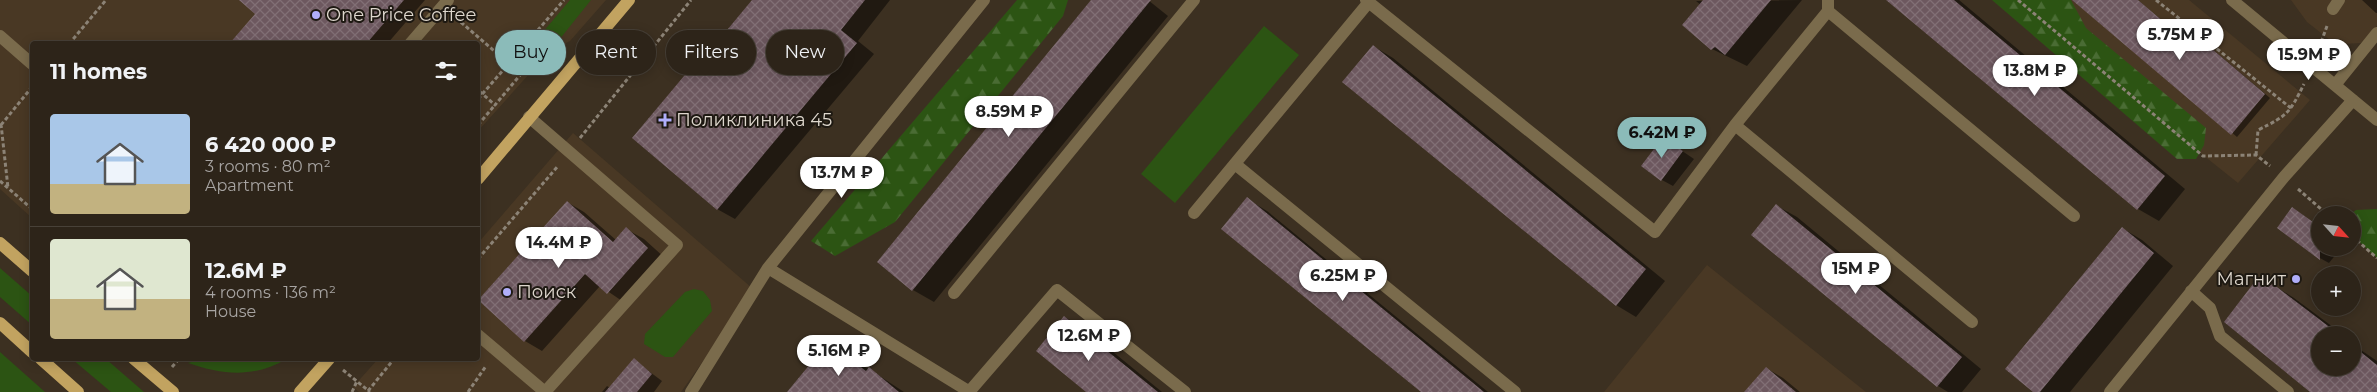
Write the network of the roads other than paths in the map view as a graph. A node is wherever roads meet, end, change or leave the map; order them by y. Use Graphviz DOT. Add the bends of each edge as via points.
graph roads {
  1 [pos="629,0"];
  2 [pos="984,0"];
  3 [pos="1194,0"];
  4 [pos="2232,0"];
  5 [pos="1368,1"];
  6 [pos="445,3"];
  7 [pos="1828,6"];
  8 [pos="2377,33"];
  9 [pos="0,36"];
  10 [pos="413,41"];
  11 [pos="30,62"];
  12 [pos="2335,85"];
  13 [pos="2353,100"];
  14 [pos="529,117"];
  15 [pos="2377,120"];
  16 [pos="1735,125"];
  17 [pos="1235,164"];
  18 [pos="480,177"];
  19 [pos="1194,214"];
  20 [pos="2074,216"];
  21 [pos="0,243"];
  22 [pos="768,268"];
  23 [pos="30,269"];
  24 [pos="2191,291"];
  25 [pos="954,293"];
  26 [pos="1972,322"];
  27 [pos="0,323"];
  28 [pos="480,337"];
  29 [pos="30,350"];
  30 [pos="43,361"];
  31 [pos="136,361"];
  32 [pos="327,361"];
  33 [pos="78,392"];
  34 [pos="173,392"];
  35 [pos="300,392"];
  36 [pos="691,392"];
  37 [pos="969,392"];
  38 [pos="1185,392"];
  39 [pos="1514,392"];
  40 [pos="2110,392"];
  41 [pos="2288,392"];
  1 -- 14 [label="main road"];
  2 -- 22 [label="street"];
  3 -- 25 [label="street"];
  4 -- 12 [label="street"];
  5 -- 16 [label="street" via="1655,232"];
  5 -- 17 [label="street"];
  6 -- 10 [label="street"];
  7 -- 16 [label="street"];
  7 -- 20 [label="street"];
  8 -- 12 [label="street"];
  9 -- 11 [label="street"];
  12 -- 13 [label="street"];
  13 -- 15 [label="street"];
  13 -- 24 [label="street"];
  14 -- 18 [label="main road"];
  14 -- 28 [label="street" via="677,245 545,392"];
  16 -- 26 [label="street"];
  17 -- 19 [label="street"];
  17 -- 39 [label="street"];
  21 -- 23 [label="main road"];
  22 -- 36 [label="street"];
  22 -- 37 [label="street"];
  24 -- 40 [label="street"];
  24 -- 41 [label="street" via="2210,308 2220,336"];
  27 -- 29 [label="main road"];
  30 -- 33 [label="main road"];
  31 -- 34 [label="main road"];
  32 -- 35 [label="main road"];
  37 -- 38 [label="street" via="1057,290"];
}
